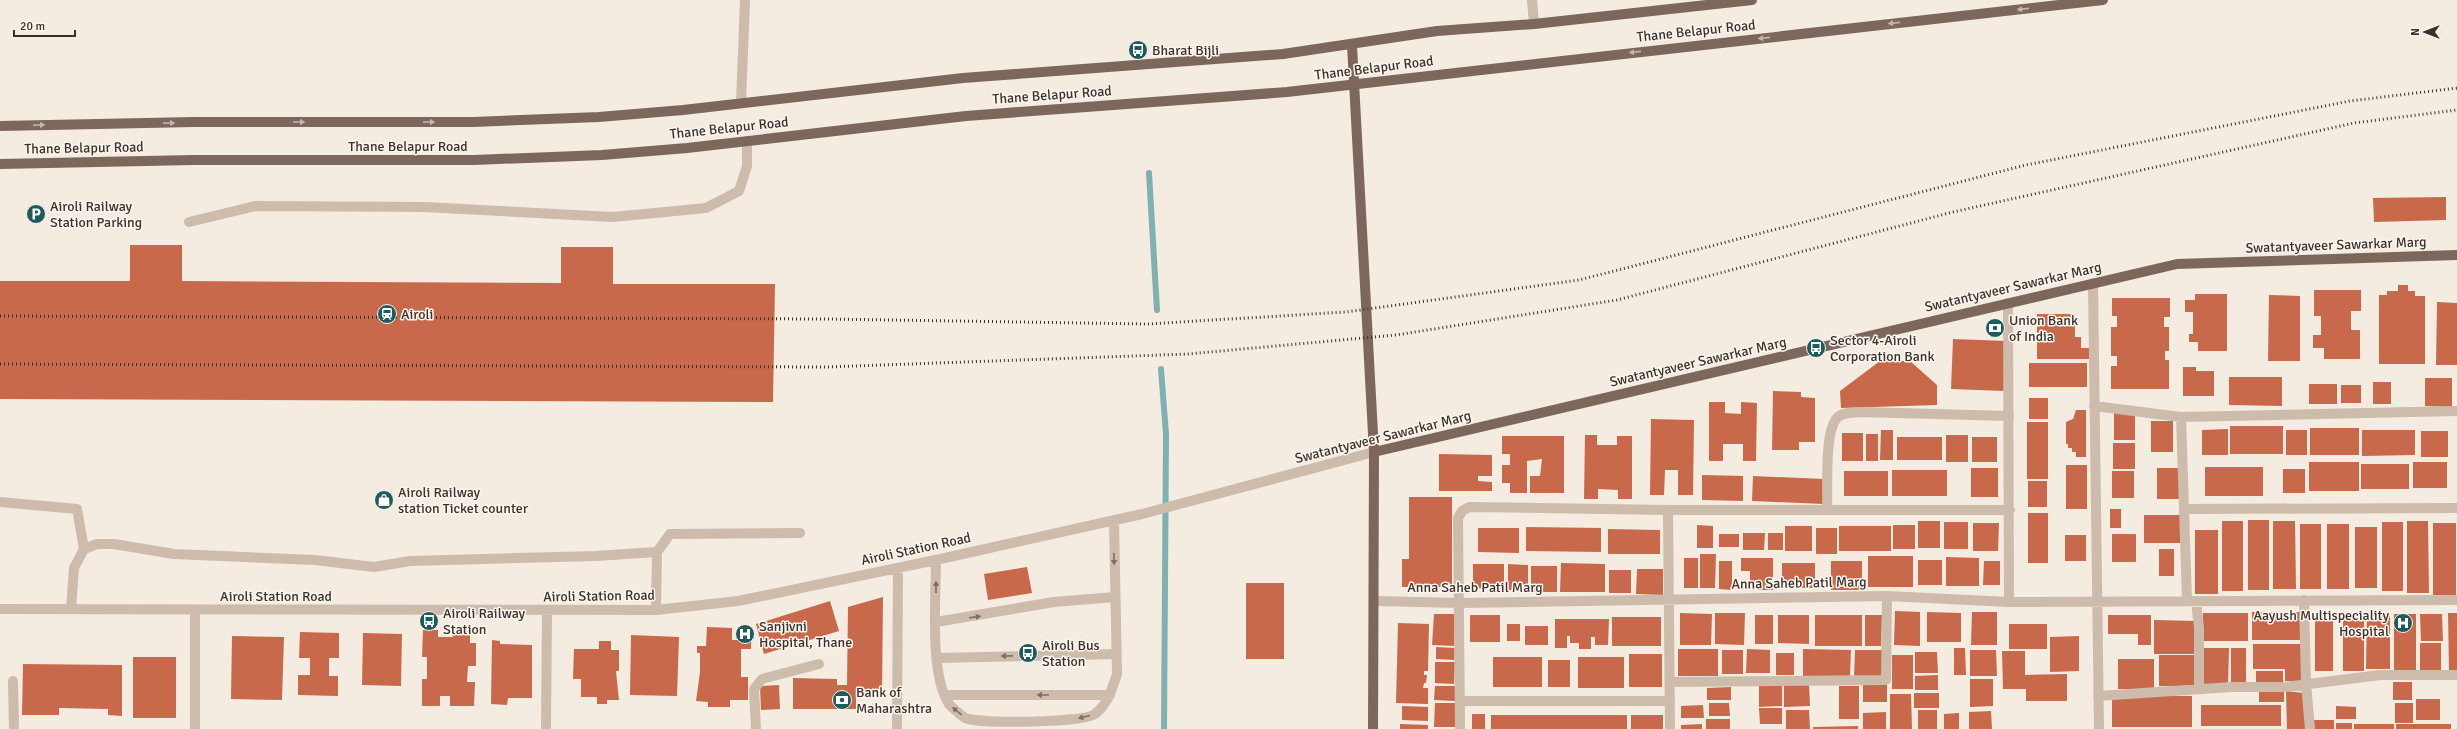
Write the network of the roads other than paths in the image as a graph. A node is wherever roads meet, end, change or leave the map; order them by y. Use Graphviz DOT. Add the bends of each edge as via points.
graph roads {
  1 [pos="745,0"];
  2 [pos="1532,0"];
  3 [pos="1752,0"];
  4 [pos="2103,0"];
  5 [pos="1534,24"];
  6 [pos="1352,45"];
  7 [pos="1354,84"];
  8 [pos="742,103"];
  9 [pos="0,126"];
  10 [pos="746,141"];
  11 [pos="0,164"];
  12 [pos="189,222"];
  13 [pos="2457,255"];
  14 [pos="2093,283"];
  15 [pos="2008,303"];
  16 [pos="2094,406"];
  17 [pos="2457,411"];
  18 [pos="2009,416"];
  19 [pos="2181,417"];
  20 [pos="1374,452"];
  21 [pos="0,502"];
  22 [pos="2184,508"];
  23 [pos="2457,508"];
  24 [pos="1668,510"];
  25 [pos="1827,510"];
  26 [pos="2010,510"];
  27 [pos="1142,514"];
  28 [pos="1114,520"];
  29 [pos="800,533"];
  30 [pos="84,549"];
  31 [pos="657,552"];
  32 [pos="936,560"];
  33 [pos="898,568"];
  34 [pos="1887,596"];
  35 [pos="1115,597"];
  36 [pos="1667,599"];
  37 [pos="2304,600"];
  38 [pos="2457,600"];
  39 [pos="1375,601"];
  40 [pos="2191,601"];
  41 [pos="2009,602"];
  42 [pos="2097,602"];
  43 [pos="1460,603"];
  44 [pos="0,609"];
  45 [pos="71,609"];
  46 [pos="195,610"];
  47 [pos="656,610"];
  48 [pos="547,611"];
  49 [pos="936,622"];
  50 [pos="1116,654"];
  51 [pos="937,658"];
  52 [pos="818,664"];
  53 [pos="2457,675"];
  54 [pos="13,681"];
  55 [pos="1670,682"];
  56 [pos="2306,684"];
  57 [pos="2198,689"];
  58 [pos="945,695"];
  59 [pos="1110,695"];
  60 [pos="2098,696"];
  61 [pos="1460,700"];
  62 [pos="1670,701"];
  63 [pos="14,729"];
  64 [pos="195,729"];
  65 [pos="546,729"];
  66 [pos="756,729"];
  67 [pos="897,729"];
  68 [pos="1373,729"];
  69 [pos="1460,729"];
  70 [pos="1670,729"];
  71 [pos="2098,729"];
  72 [pos="2310,729"];
  1 -- 8 [label="street"];
  2 -- 5 [label="street"];
  3 -- 5 [label="main road, Thane Belapur Road"];
  4 -- 7 [label="main road, Thane Belapur Road, one-way"];
  5 -- 6 [label="main road, Thane Belapur Road" via="1437,31"];
  6 -- 7 [label="main road"];
  6 -- 8 [label="main road, Thane Belapur Road" via="1283,54 963,78"];
  7 -- 10 [label="main road, Thane Belapur Road" via="1287,92 966,116"];
  7 -- 20 [label="main road"];
  9 -- 8 [label="main road, Thane Belapur Road, one-way" via="194,122 473,122 599,117"];
  10 -- 11 [label="main road, Thane Belapur Road" via="602,155 474,160 194,160"];
  10 -- 12 [label="street" via="747,166 739,191 706,208 613,217 425,207 255,206"];
  13 -- 14 [label="main road, Swatantyaveer Sawarkar Marg" via="2177,264"];
  14 -- 15 [label="main road, Swatantyaveer Sawarkar Marg"];
  14 -- 16 [label="street"];
  15 -- 18 [label="street"];
  15 -- 20 [label="main road, Swatantyaveer Sawarkar Marg"];
  16 -- 19 [label="street"];
  16 -- 42 [label="street"];
  17 -- 19 [label="street"];
  18 -- 25 [label="street" via="1860,412 1842,414 1836,418 1830,434"];
  18 -- 26 [label="street"];
  19 -- 22 [label="street"];
  20 -- 27 [label="street, Swatantyaveer Sawarkar Marg"];
  20 -- 39 [label="main road"];
  21 -- 30 [label="street" via="78,509"];
  22 -- 23 [label="street"];
  22 -- 40 [label="street"];
  24 -- 25 [label="street"];
  24 -- 36 [label="street"];
  24 -- 43 [label="street" via="1469,507 1462,511 1458,518"];
  25 -- 26 [label="street"];
  26 -- 41 [label="street"];
  27 -- 28 [label="street, Airoli Station Road"];
  28 -- 32 [label="street, Airoli Station Road"];
  28 -- 35 [label="street, one-way"];
  29 -- 31 [label="street" via="670,534"];
  30 -- 31 [label="street" via="97,544 114,544 174,554 315,560 374,567 410,561"];
  30 -- 45 [label="street" via="74,568"];
  31 -- 47 [label="street"];
  32 -- 33 [label="street, Airoli Station Road"];
  49 -- 32 [label="street, one-way"];
  33 -- 47 [label="street, Airoli Station Road" via="738,601"];
  33 -- 67 [label="street"];
  34 -- 36 [label="street, Anna Saheb Patil Marg"];
  34 -- 41 [label="street, Anna Saheb Patil Marg"];
  34 -- 55 [label="street" via="1886,680"];
  49 -- 35 [label="street, one-way" via="1054,602"];
  35 -- 50 [label="street"];
  36 -- 43 [label="street, Anna Saheb Patil Marg"];
  36 -- 55 [label="street"];
  37 -- 38 [label="street, Anna Saheb Patil Marg"];
  37 -- 40 [label="street, Anna Saheb Patil Marg"];
  37 -- 56 [label="street"];
  39 -- 43 [label="street, Anna Saheb Patil Marg"];
  39 -- 68 [label="main road"];
  40 -- 42 [label="street, Anna Saheb Patil Marg"];
  40 -- 57 [label="street" via="2199,628"];
  41 -- 42 [label="street, Anna Saheb Patil Marg"];
  42 -- 60 [label="street"];
  43 -- 61 [label="street"];
  44 -- 45 [label="street, Airoli Station Road"];
  45 -- 46 [label="street, Airoli Station Road"];
  46 -- 48 [label="street, Airoli Station Road"];
  46 -- 64 [label="street"];
  47 -- 48 [label="street, Airoli Station Road"];
  48 -- 65 [label="street"];
  49 -- 51 [label="street"];
  50 -- 51 [label="street, one-way"];
  50 -- 59 [label="street" via="1117,674"];
  51 -- 58 [label="street" via="940,685"];
  52 -- 66 [label="street" via="762,679 754,689"];
  53 -- 56 [label="street" via="2380,675"];
  54 -- 63 [label="street"];
  55 -- 62 [label="street"];
  56 -- 57 [label="street"];
  56 -- 72 [label="street"];
  57 -- 60 [label="street"];
  59 -- 58 [label="street, one-way"];
  59 -- 58 [label="street, one-way" via="1095,714 1073,720 993,722 966,718 949,705"];
  60 -- 71 [label="street"];
  61 -- 62 [label="street"];
  61 -- 69 [label="street"];
  62 -- 70 [label="street"];
}
